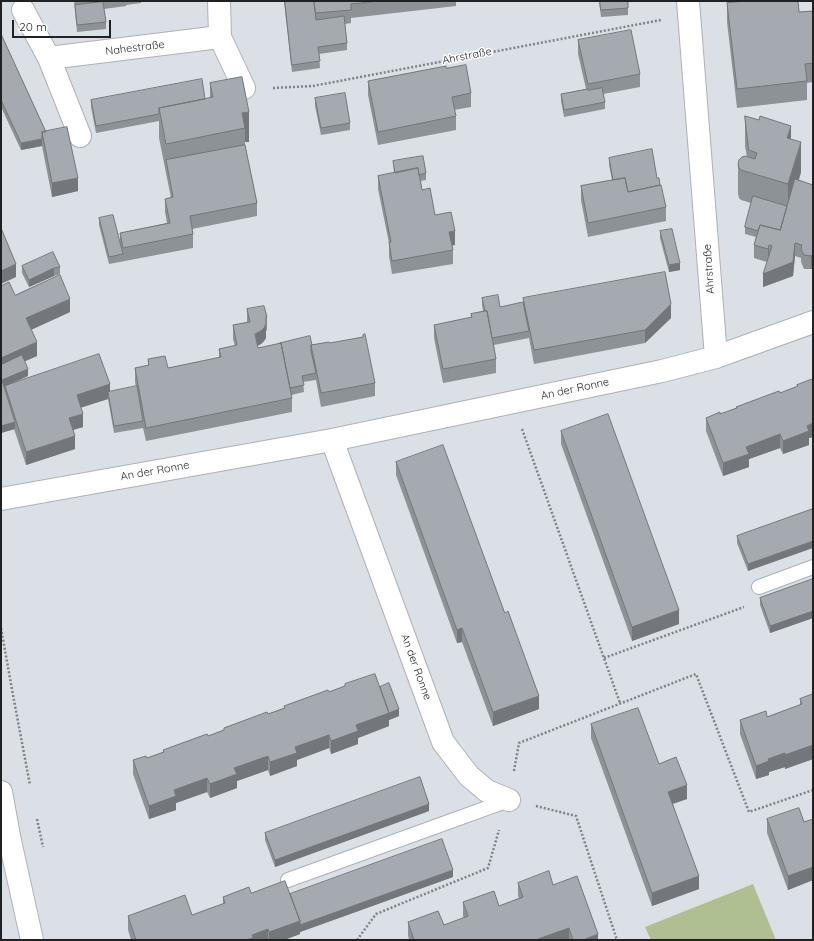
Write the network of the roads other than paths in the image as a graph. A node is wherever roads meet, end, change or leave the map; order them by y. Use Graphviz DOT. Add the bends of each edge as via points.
graph roads {
  1 [pos="218,1"];
  2 [pos="688,8"];
  3 [pos="23,10"];
  4 [pos="220,37"];
  5 [pos="49,58"];
  6 [pos="244,88"];
  7 [pos="80,136"];
  8 [pos="813,322"];
  9 [pos="716,356"];
  10 [pos="332,440"];
  11 [pos="1,498"];
  12 [pos="813,567"];
  13 [pos="759,588"];
  14 [pos="1,792"];
  15 [pos="509,800"];
  16 [pos="288,880"];
  17 [pos="32,940"];
  1 -- 4 [label="street"];
  2 -- 9 [label="street, Ahrstraße"];
  3 -- 5 [label="street"];
  4 -- 5 [label="street, Nahestraße"];
  4 -- 6 [label="street"];
  5 -- 7 [label="street"];
  8 -- 9 [label="street, An der Ronne"];
  9 -- 10 [label="street, An der Ronne" via="662,371"];
  10 -- 11 [label="street, An der Ronne"];
  10 -- 15 [label="street, An der Ronne" via="443,742 469,776 487,791"];
  12 -- 13 [label="lane"];
  14 -- 17 [label="street"];
  15 -- 16 [label="lane"];
}
